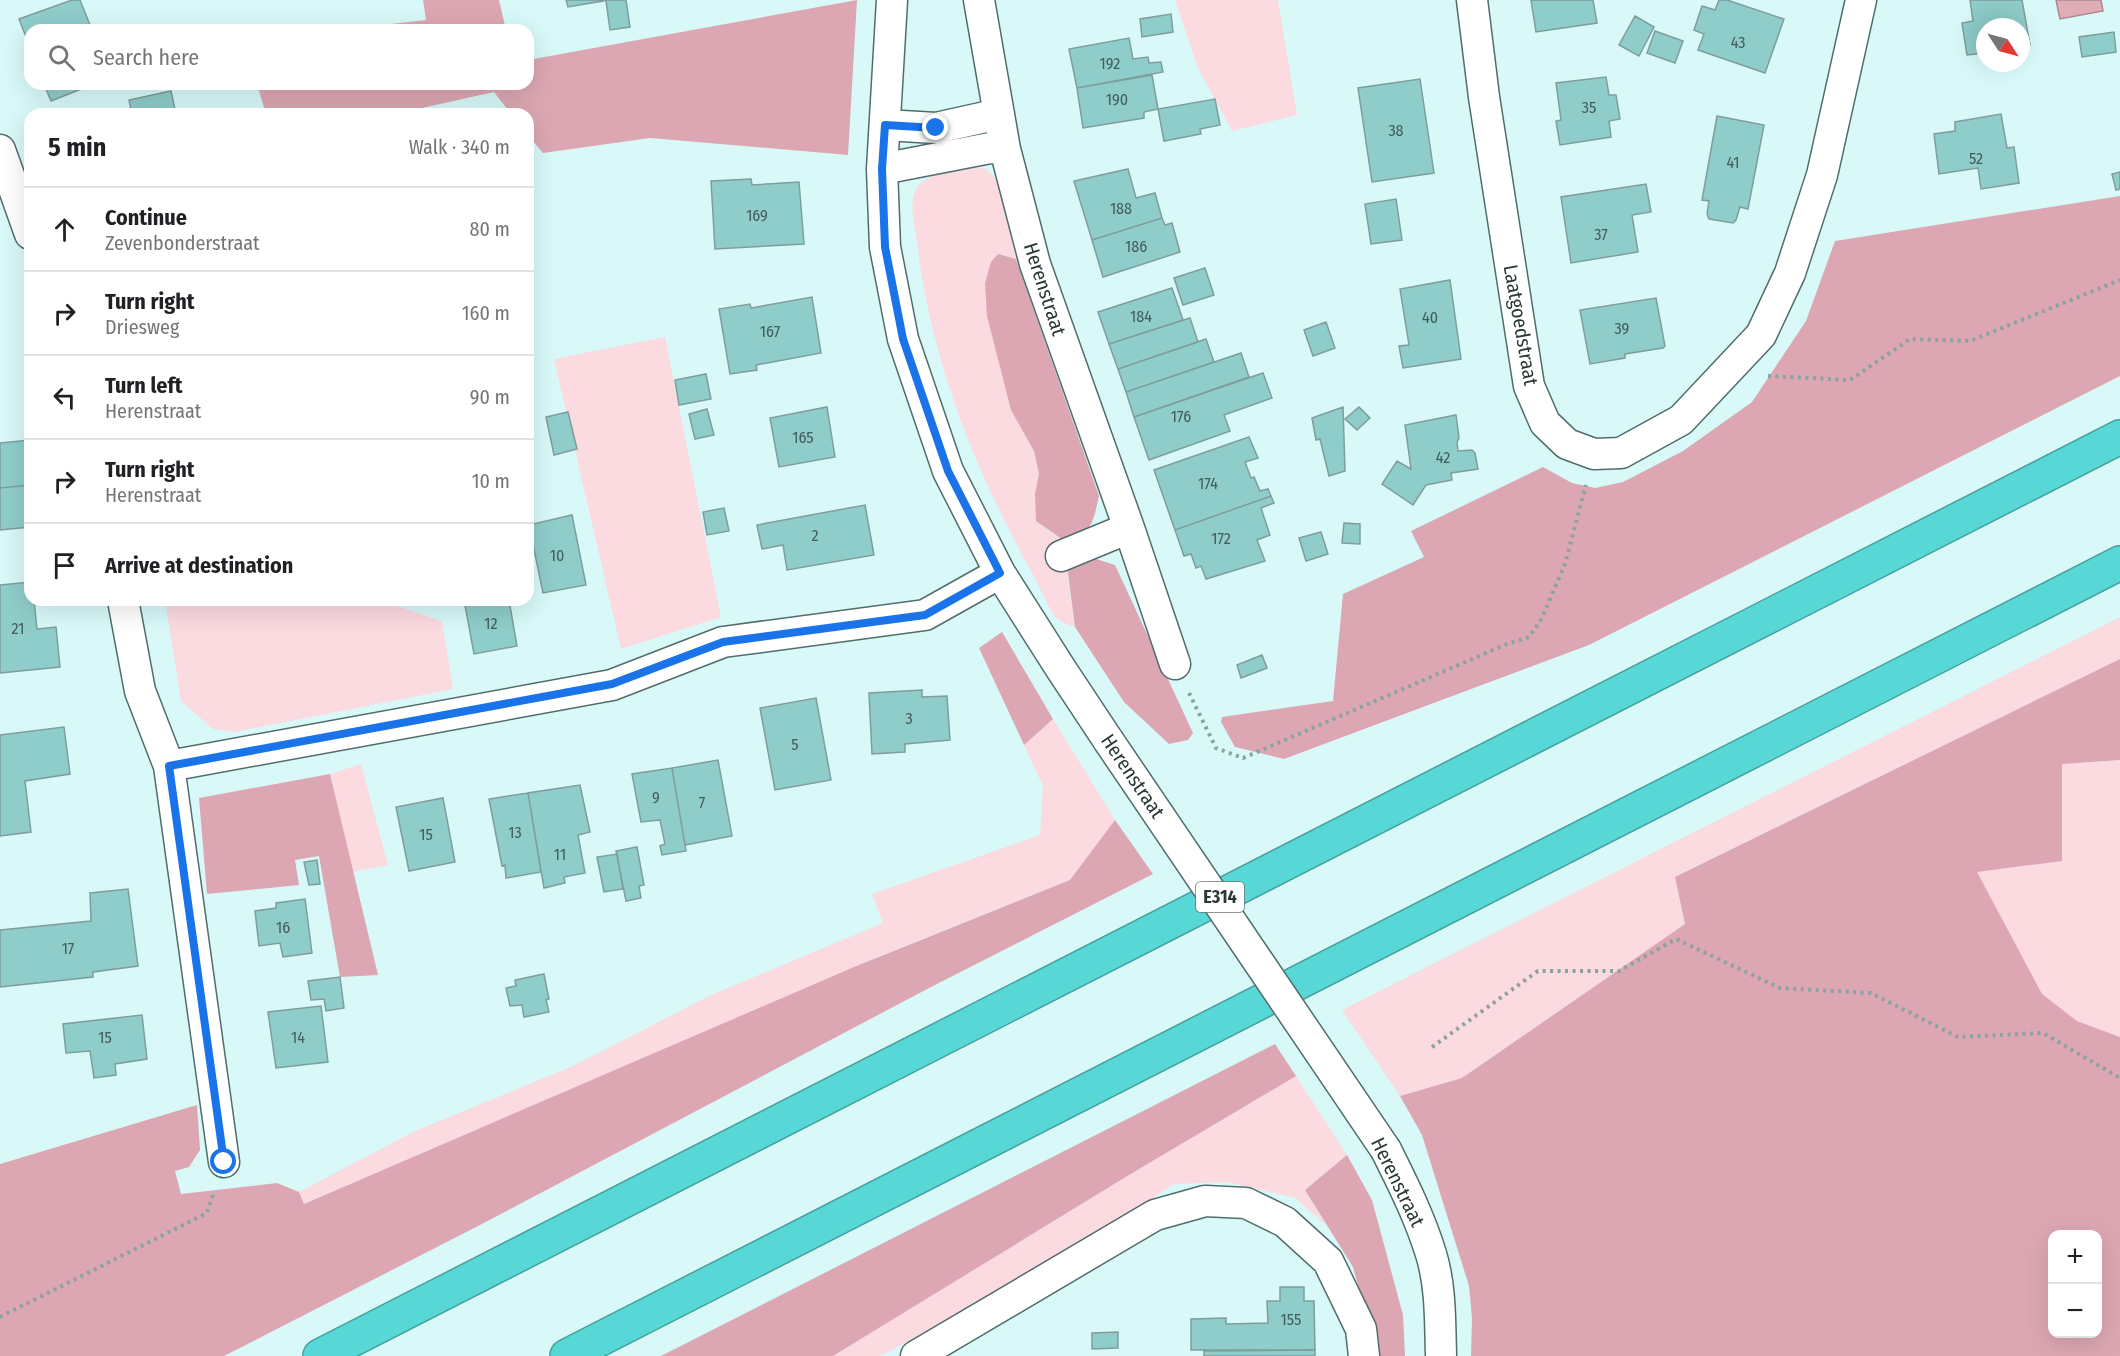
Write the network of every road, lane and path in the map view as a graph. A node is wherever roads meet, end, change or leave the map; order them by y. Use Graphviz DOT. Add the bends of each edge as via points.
graph roads {
  1 [pos="892,0"];
  2 [pos="979,0"];
  3 [pos="1472,0"];
  4 [pos="1862,0"];
  5 [pos="999,114"];
  6 [pos="885,125"];
  7 [pos="1005,149"];
  8 [pos="0,150"];
  9 [pos="882,169"];
  10 [pos="24,217"];
  11 [pos="2120,280"];
  12 [pos="1767,376"];
  13 [pos="2120,437"];
  14 [pos="1586,483"];
  15 [pos="1129,528"];
  16 [pos="1061,556"];
  17 [pos="2120,563"];
  18 [pos="1000,573"];
  19 [pos="124,606"];
  20 [pos="1175,664"];
  21 [pos="169,766"];
  22 [pos="1432,1047"];
  23 [pos="2120,1078"];
  24 [pos="224,1162"];
  25 [pos="0,1317"];
  26 [pos="320,1356"];
  27 [pos="567,1356"];
  28 [pos="916,1356"];
  29 [pos="1364,1356"];
  30 [pos="1441,1356"];
  1 -- 6 [label="street, Herenstraat"];
  2 -- 5 [label="street, Herenstraat"];
  3 -- 4 [label="street, Laatgoedstraat" via="1529,386 1545,423 1567,444 1594,454 1620,453 1681,420 1761,335 1790,273 1822,175"];
  5 -- 6 [label="street" via="936,128"];
  5 -- 7 [label="street, Herenstraat"];
  6 -- 9 [label="street, Herenstraat"];
  7 -- 9 [label="street" via="990,148"];
  7 -- 15 [label="street, Herenstraat" via="1035,264"];
  8 -- 10 [label="street"];
  9 -- 18 [label="street, Herenstraat" via="885,247 903,339 948,471"];
  11 -- 12 [label="path" via="1970,341 1910,339 1850,380"];
  13 -- 26 [label="highway, E314"];
  14 -- 20 [label="path" via="1565,564 1542,618 1529,637 1243,758 1216,748"];
  15 -- 16 [label="street"];
  15 -- 20 [label="street, Herenstraat"];
  17 -- 27 [label="highway"];
  18 -- 21 [label="street" via="925,615 723,642 612,684"];
  18 -- 30 [label="street, Herenstraat, bridge" via="1108,740 1386,1150 1431,1255 1440,1306"];
  19 -- 21 [label="street" via="140,691"];
  21 -- 24 [label="street"];
  22 -- 23 [label="path" via="1538,971 1619,971 1676,939 1780,988 1871,993 1958,1037 2043,1033"];
  24 -- 25 [label="path" via="207,1213"];
  28 -- 29 [label="street" via="1155,1215 1205,1201 1246,1203 1285,1222 1328,1261 1361,1329"];
}
